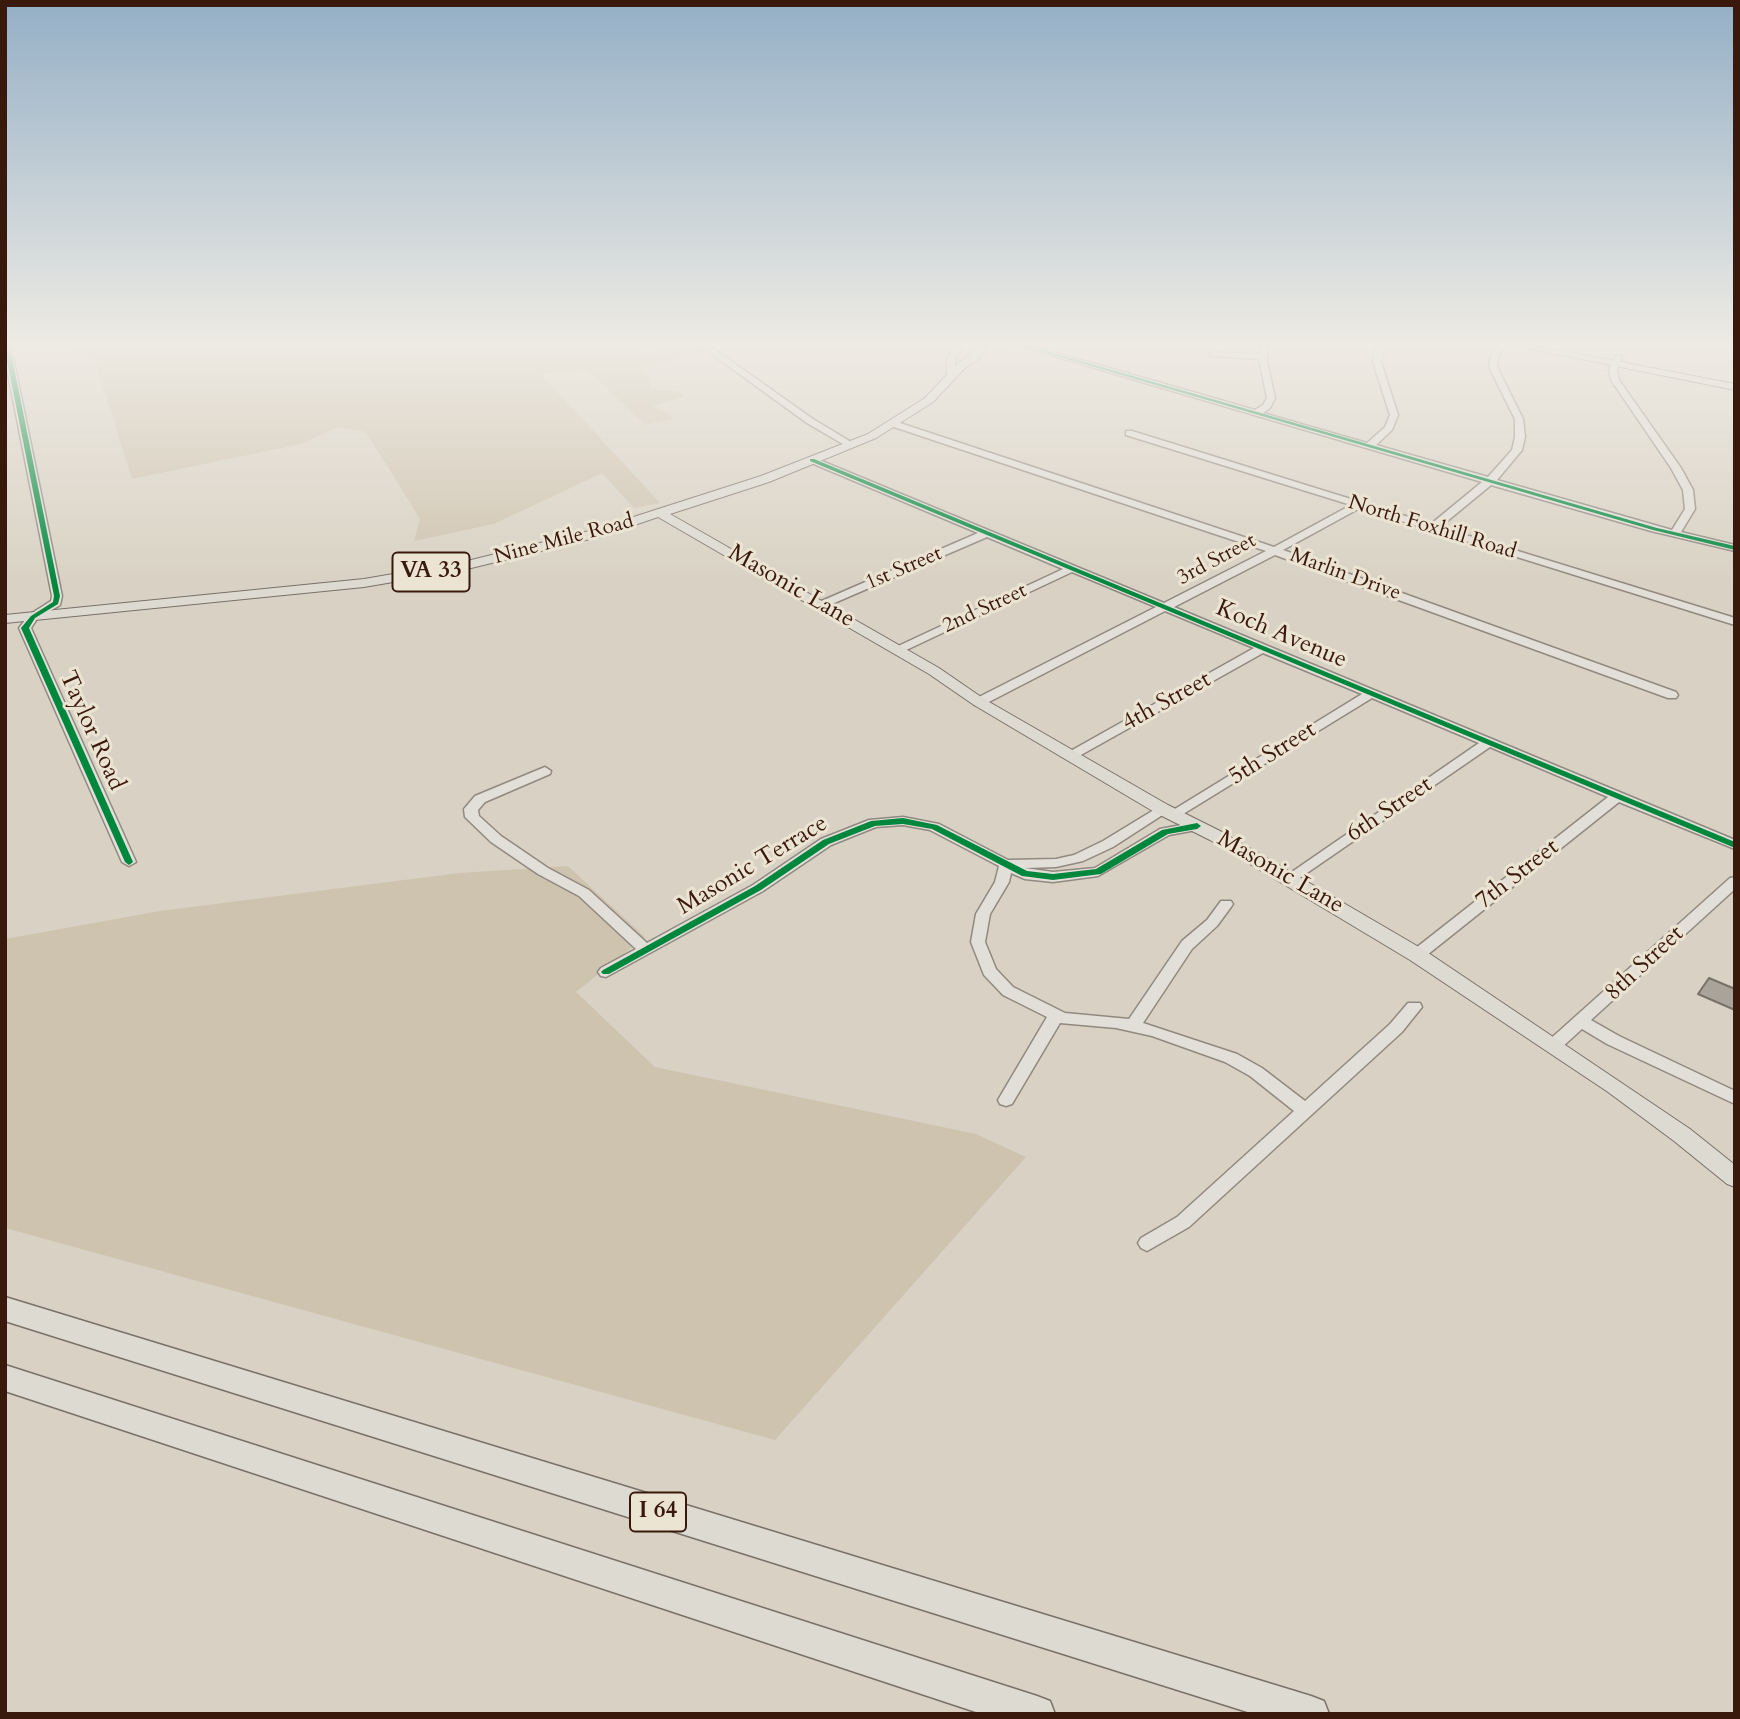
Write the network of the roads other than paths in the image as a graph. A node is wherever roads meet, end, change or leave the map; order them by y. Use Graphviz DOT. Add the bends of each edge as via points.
graph roads {
  1 [pos="22,422"];
  2 [pos="812,422"];
  3 [pos="897,422"];
  4 [pos="1286,422"];
  5 [pos="1391,422"];
  6 [pos="1519,422"];
  7 [pos="1644,422"];
  8 [pos="894,424"];
  9 [pos="1129,433"];
  10 [pos="851,445"];
  11 [pos="1369,446"];
  12 [pos="812,460"];
  13 [pos="1490,481"];
  14 [pos="1357,505"];
  15 [pos="661,514"];
  16 [pos="1432,528"];
  17 [pos="987,533"];
  18 [pos="1675,534"];
  19 [pos="1735,548"];
  20 [pos="1275,550"];
  21 [pos="1071,569"];
  22 [pos="821,605"];
  23 [pos="1165,607"];
  24 [pos="33,617"];
  25 [pos="5,619"];
  26 [pos="1735,622"];
  27 [pos="1263,648"];
  28 [pos="898,650"];
  29 [pos="1372,693"];
  30 [pos="1672,695"];
  31 [pos="979,702"];
  32 [pos="1489,742"];
  33 [pos="1072,755"];
  34 [pos="545,771"];
  35 [pos="1619,795"];
  36 [pos="1168,812"];
  37 [pos="1197,826"];
  38 [pos="1735,845"];
  39 [pos="129,862"];
  40 [pos="1006,864"];
  41 [pos="1291,879"];
  42 [pos="1735,881"];
  43 [pos="1226,904"];
  44 [pos="646,950"];
  45 [pos="1417,955"];
  46 [pos="606,972"];
  47 [pos="1414,1007"];
  48 [pos="1056,1016"];
  49 [pos="1582,1023"];
  50 [pos="1133,1026"];
  51 [pos="1554,1045"];
  52 [pos="1735,1098"];
  53 [pos="1006,1100"];
  54 [pos="1304,1110"];
  55 [pos="1735,1178"];
  56 [pos="1147,1242"];
  57 [pos="5,1309"];
  58 [pos="5,1378"];
  59 [pos="1037,1714"];
  60 [pos="1311,1714"];
  1 -- 24 [label="street" via="57,596 56,603"];
  2 -- 10 [label="street"];
  3 -- 8 [label="main road, Nine Mile Road / VA 33"];
  4 -- 11 [label="street"];
  5 -- 11 [label="street"];
  6 -- 13 [label="street" via="1514,456"];
  7 -- 18 [label="street" via="1688,490 1690,509"];
  8 -- 10 [label="main road, Nine Mile Road / VA 33"];
  8 -- 20 [label="street, Marlin Drive"];
  9 -- 14 [label="street, North Foxhill Road"];
  10 -- 12 [label="main road, Nine Mile Road / VA 33"];
  11 -- 13 [label="street"];
  12 -- 15 [label="main road, Nine Mile Road / VA 33"];
  12 -- 17 [label="street, Koch Avenue"];
  13 -- 16 [label="street"];
  13 -- 18 [label="street"];
  14 -- 16 [label="street, North Foxhill Road"];
  14 -- 20 [label="street, 3rd Street"];
  15 -- 22 [label="main road, Masonic Lane"];
  15 -- 24 [label="main road, Nine Mile Road / VA 33" via="508,555 364,583"];
  16 -- 26 [label="street, North Foxhill Road"];
  17 -- 21 [label="street, Koch Avenue"];
  17 -- 22 [label="street, 1st Street"];
  18 -- 19 [label="street"];
  20 -- 23 [label="street, 3rd Street"];
  20 -- 30 [label="street, Marlin Drive"];
  21 -- 23 [label="street, Koch Avenue"];
  21 -- 28 [label="street, 2nd Street"];
  22 -- 28 [label="main road, Masonic Lane"];
  23 -- 27 [label="street, Koch Avenue"];
  23 -- 31 [label="street, 3rd Street"];
  24 -- 25 [label="main road, Nine Mile Road / VA 33"];
  24 -- 39 [label="street, Taylor Road" via="25,628"];
  27 -- 29 [label="street, Koch Avenue"];
  27 -- 33 [label="street, 4th Street"];
  28 -- 31 [label="main road, Masonic Lane"];
  29 -- 32 [label="street, Koch Avenue"];
  29 -- 36 [label="street, 5th Street"];
  31 -- 33 [label="main road, Masonic Lane"];
  32 -- 35 [label="street, Koch Avenue"];
  32 -- 41 [label="street, 6th Street"];
  33 -- 36 [label="main road, Masonic Lane"];
  34 -- 44 [label="street" via="480,799 471,809 472,817 542,871 584,893"];
  35 -- 38 [label="street, Koch Avenue"];
  35 -- 45 [label="street, 7th Street"];
  36 -- 37 [label="main road, Masonic Lane"];
  36 -- 40 [label="street, Masonic Terrace" via="1078,858"];
  37 -- 40 [label="street, Masonic Terrace" via="1165,832 1090,875 1032,876"];
  37 -- 41 [label="main road, Masonic Lane"];
  40 -- 44 [label="street, Masonic Terrace" via="934,827 903,821 874,823 827,842 758,888"];
  40 -- 48 [label="street" via="1002,882 983,914 979,949 989,971 1008,992"];
  41 -- 45 [label="main road, Masonic Lane"];
  42 -- 49 [label="street, 8th Street"];
  43 -- 50 [label="street" via="1187,945"];
  44 -- 46 [label="street, Masonic Terrace"];
  45 -- 51 [label="main road, Masonic Lane"];
  47 -- 54 [label="street"];
  48 -- 50 [label="street"];
  48 -- 53 [label="street"];
  49 -- 51 [label="street, 8th Street"];
  49 -- 52 [label="street"];
  50 -- 54 [label="street" via="1231,1058"];
  51 -- 55 [label="main road, Masonic Lane"];
  54 -- 56 [label="street" via="1183,1222"];
  57 -- 60 [label="highway, I 64"];
  58 -- 59 [label="highway"];
}
